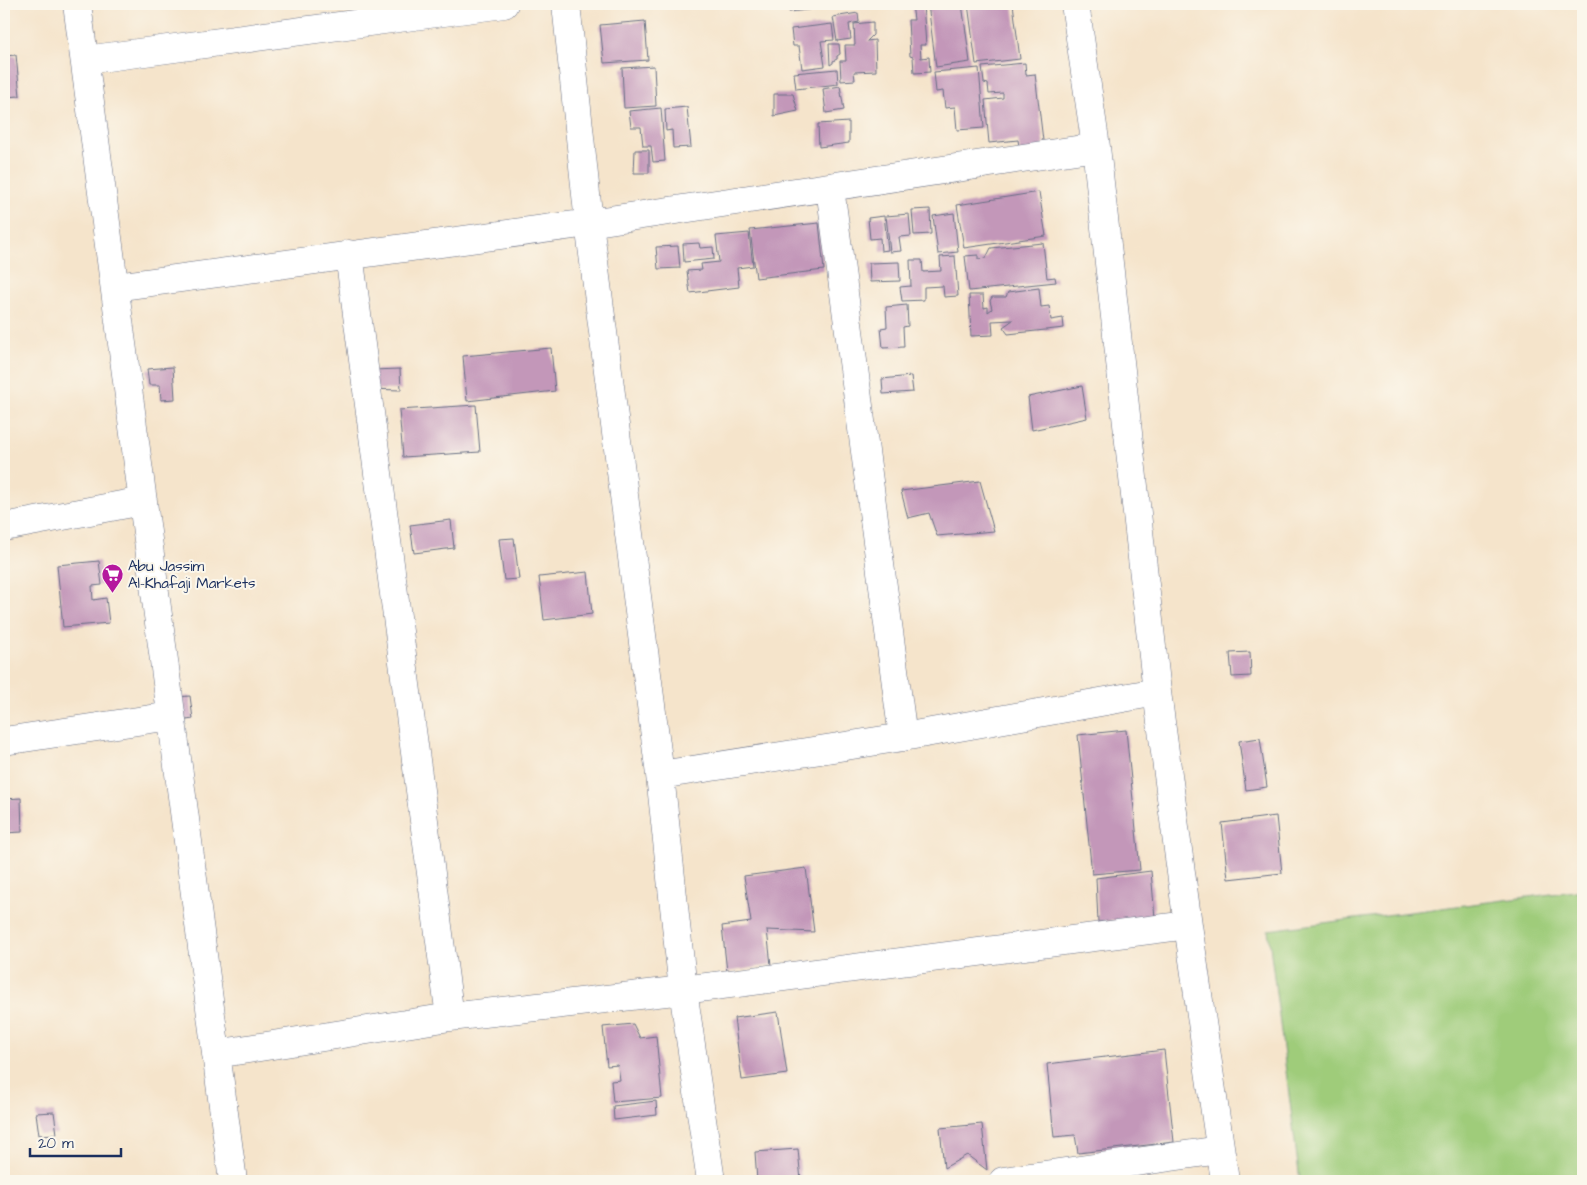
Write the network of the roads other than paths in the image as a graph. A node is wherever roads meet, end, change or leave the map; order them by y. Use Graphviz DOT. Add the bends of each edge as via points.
graph roads {
  1 [pos="78,4"];
  2 [pos="504,4"];
  3 [pos="566,4"];
  4 [pos="1075,4"];
  5 [pos="85,60"];
  6 [pos="1096,147"];
  7 [pos="830,188"];
  8 [pos="589,223"];
  9 [pos="349,254"];
  10 [pos="114,287"];
  11 [pos="143,501"];
  12 [pos="4,527"];
  13 [pos="1157,692"];
  14 [pos="171,716"];
  15 [pos="903,736"];
  16 [pos="4,741"];
  17 [pos="660,775"];
  18 [pos="1188,925"];
  19 [pos="683,990"];
  20 [pos="450,1017"];
  21 [pos="216,1054"];
  22 [pos="1220,1150"];
  23 [pos="233,1181"];
  24 [pos="711,1181"];
  25 [pos="1003,1181"];
  26 [pos="1225,1181"];
  1 -- 5 [label="street"];
  2 -- 5 [label="street"];
  3 -- 8 [label="street"];
  4 -- 6 [label="street"];
  5 -- 10 [label="street"];
  6 -- 7 [label="street"];
  6 -- 13 [label="street"];
  7 -- 8 [label="street"];
  7 -- 15 [label="street"];
  8 -- 9 [label="street"];
  8 -- 17 [label="street"];
  9 -- 10 [label="street"];
  9 -- 20 [label="street"];
  10 -- 11 [label="street"];
  11 -- 12 [label="street"];
  11 -- 14 [label="street"];
  13 -- 15 [label="street"];
  13 -- 18 [label="street"];
  14 -- 16 [label="street"];
  14 -- 21 [label="street"];
  15 -- 17 [label="street"];
  17 -- 19 [label="street"];
  18 -- 19 [label="street"];
  18 -- 22 [label="street"];
  19 -- 20 [label="street"];
  19 -- 24 [label="street"];
  20 -- 21 [label="street"];
  21 -- 23 [label="street"];
  22 -- 25 [label="street"];
  22 -- 26 [label="street"];
}
